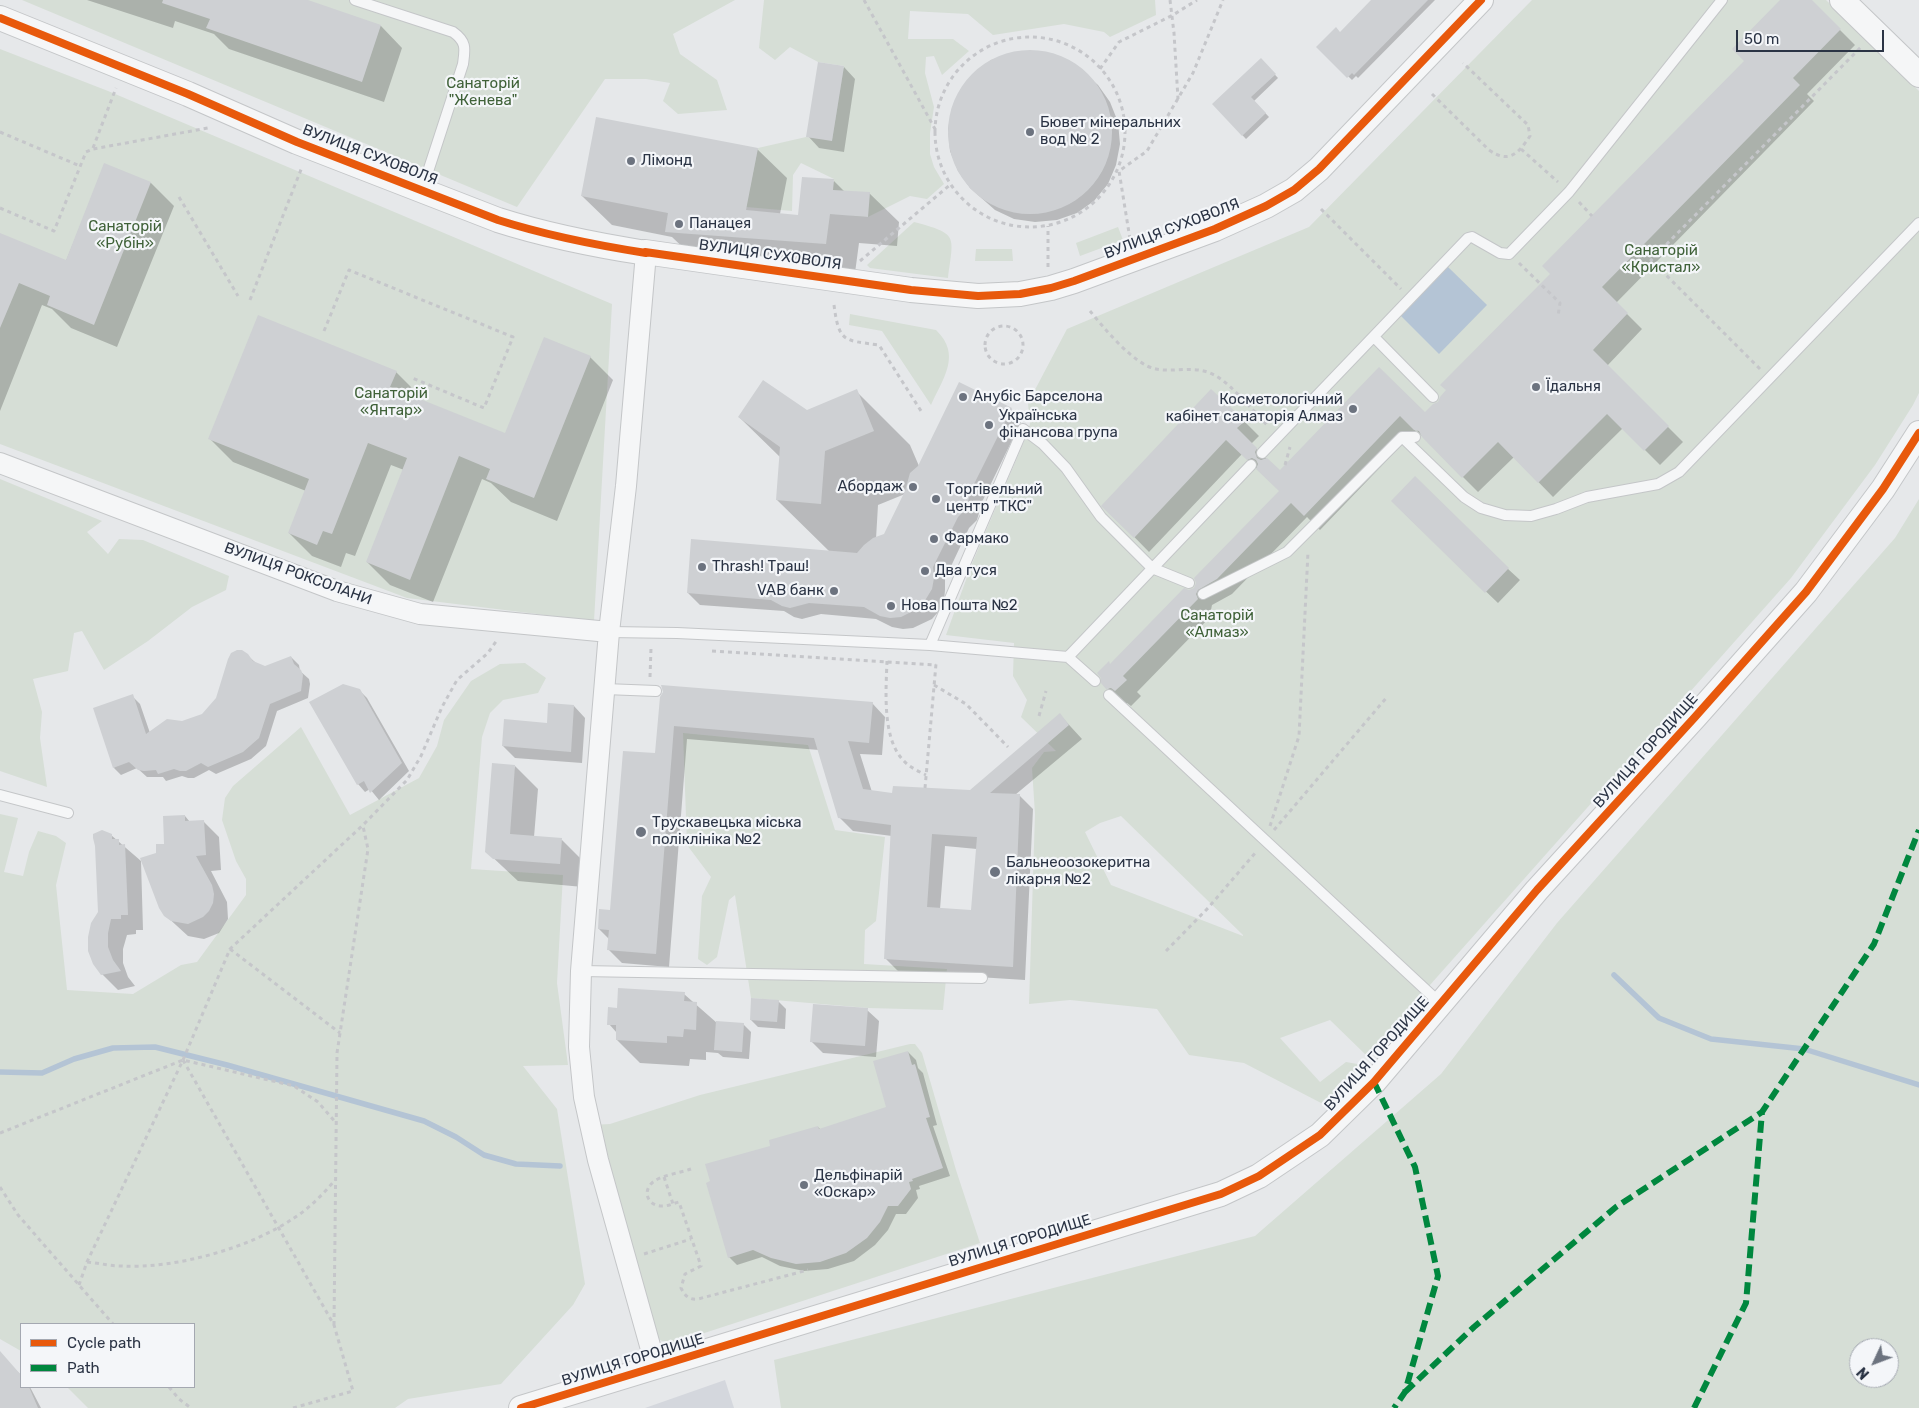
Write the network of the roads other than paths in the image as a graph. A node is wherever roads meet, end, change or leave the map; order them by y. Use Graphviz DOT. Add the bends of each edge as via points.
graph roads {
  1 [pos="355,0"];
  2 [pos="1481,0"];
  3 [pos="1722,0"];
  4 [pos="1842,0"];
  5 [pos="0,18"];
  6 [pos="1919,75"];
  7 [pos="422,190"];
  8 [pos="1919,223"];
  9 [pos="646,253"];
  10 [pos="1374,336"];
  11 [pos="1433,398"];
  12 [pos="1919,433"];
  13 [pos="1402,437"];
  14 [pos="1415,437"];
  15 [pos="1262,453"];
  16 [pos="0,463"];
  17 [pos="1251,464"];
  18 [pos="1152,568"];
  19 [pos="1189,583"];
  20 [pos="1203,594"];
  21 [pos="609,632"];
  22 [pos="934,646"];
  23 [pos="1068,657"];
  24 [pos="1095,681"];
  25 [pos="605,689"];
  26 [pos="653,690"];
  27 [pos="1108,695"];
  28 [pos="0,795"];
  29 [pos="68,813"];
  30 [pos="581,971"];
  31 [pos="982,978"];
  32 [pos="1441,1004"];
  33 [pos="656,1367"];
  34 [pos="521,1408"];
  1 -- 7 [label="lane" via="454,32 465,46 463,64"];
  2 -- 9 [label="street, ВУЛИЦЯ СУХОВОЛЯ" via="1319,169 1294,190 1215,229 1051,288 1020,294 978,296 911,290"];
  3 -- 10 [label="lane" via="1569,192 1509,254 1468,238"];
  4 -- 6 [label="street"];
  5 -- 7 [label="street, ВУЛИЦЯ СУХОВОЛЯ" via="297,142"];
  7 -- 9 [label="street, ВУЛИЦЯ СУХОВОЛЯ" via="529,230 565,240"];
  8 -- 13 [label="lane" via="1679,472 1658,484 1587,497 1531,516 1505,516 1481,508 1464,497"];
  9 -- 21 [label="street" via="626,486"];
  10 -- 11 [label="lane"];
  10 -- 15 [label="lane"];
  12 -- 32 [label="street, ВУЛИЦЯ ГОРОДИЩЕ" via="1883,489 1806,592 1537,890"];
  13 -- 14 [label="lane"];
  13 -- 20 [label="lane" via="1287,552"];
  16 -- 21 [label="street, ВУЛИЦЯ РОКСОЛАНИ" via="337,591 420,614"];
  17 -- 18 [label="lane"];
  18 -- 19 [label="lane"];
  18 -- 22 [label="lane" via="1101,517 1066,468 1023,429"];
  18 -- 23 [label="lane"];
  21 -- 22 [label="lane"];
  21 -- 25 [label="street"];
  22 -- 23 [label="lane"];
  23 -- 24 [label="lane"];
  25 -- 26 [label="lane"];
  25 -- 30 [label="street"];
  27 -- 32 [label="lane"];
  28 -- 29 [label="lane"];
  30 -- 31 [label="lane"];
  30 -- 33 [label="street" via="579,1047 584,1096 598,1160"];
  32 -- 33 [label="street, ВУЛИЦЯ ГОРОДИЩЕ" via="1374,1082 1320,1135 1251,1180 1221,1194"];
  33 -- 34 [label="street, ВУЛИЦЯ ГОРОДИЩЕ"];
}
